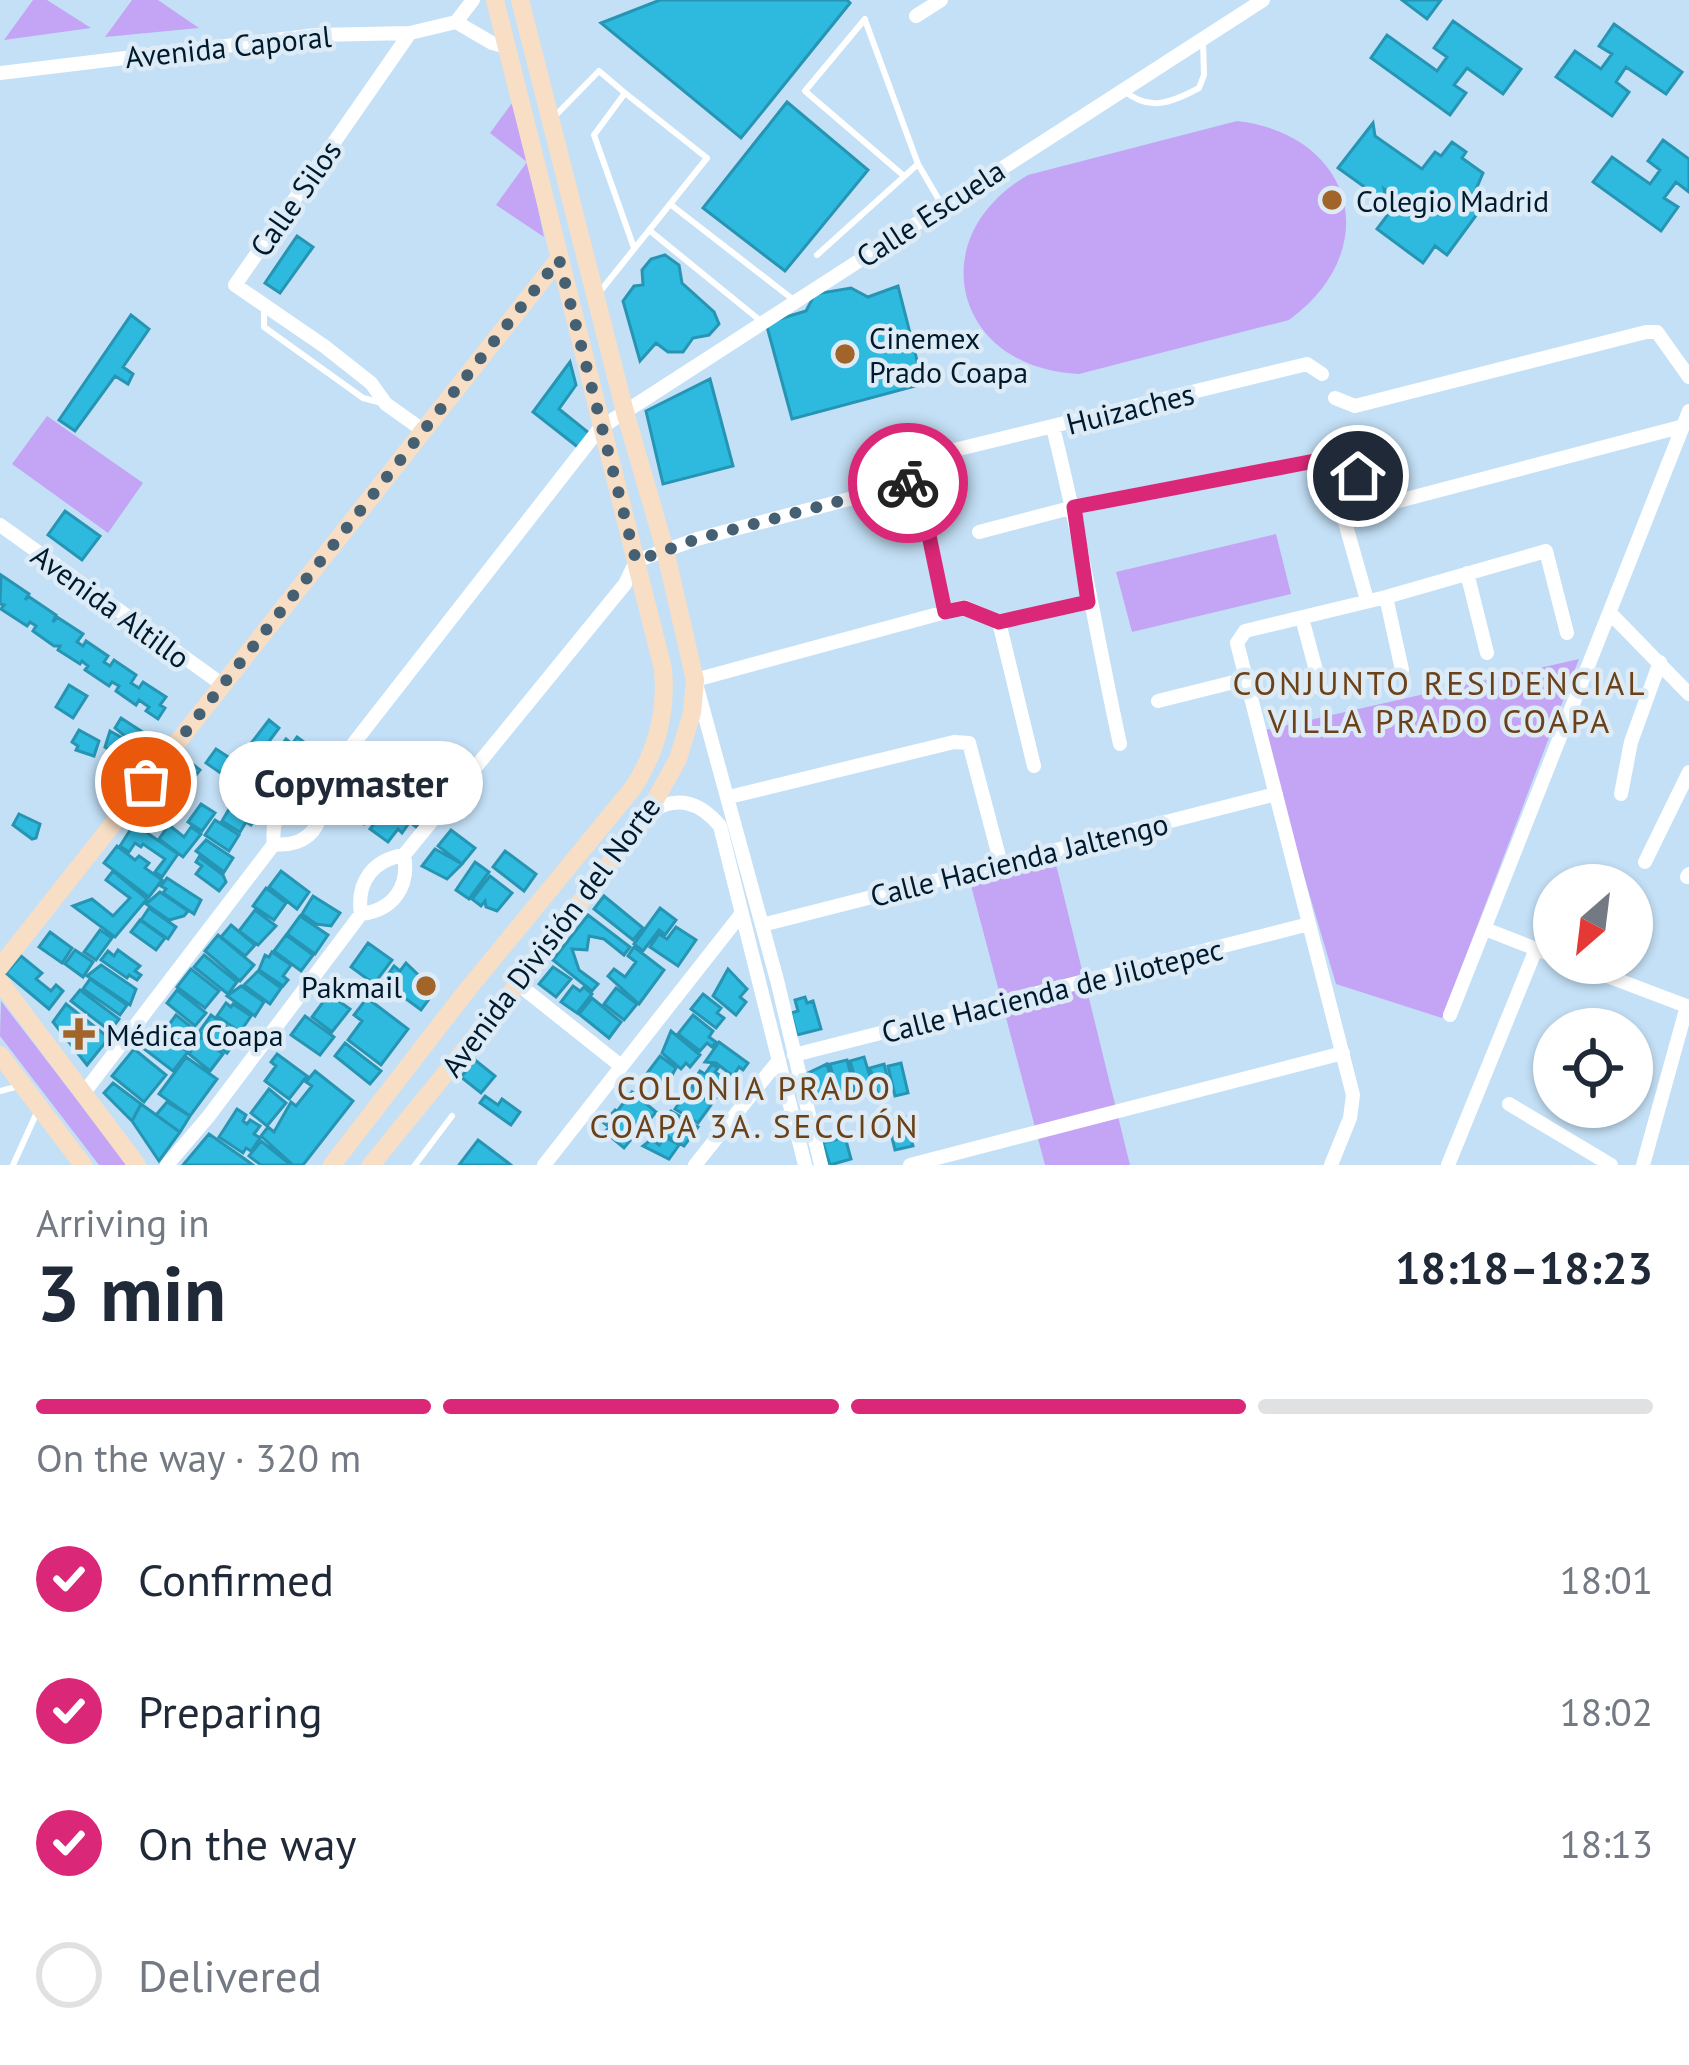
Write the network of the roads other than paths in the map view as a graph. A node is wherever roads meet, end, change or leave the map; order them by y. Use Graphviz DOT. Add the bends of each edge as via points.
graph roads {
  1 [pos="473,0"];
  2 [pos="495,0"];
  3 [pos="520,0"];
  4 [pos="940,0"];
  5 [pos="1263,0"];
  6 [pos="916,16"];
  7 [pos="456,22"];
  8 [pos="410,33"];
  9 [pos="1202,38"];
  10 [pos="508,52"];
  11 [pos="533,52"];
  12 [pos="0,73"];
  13 [pos="541,84"];
  14 [pos="517,88"];
  15 [pos="1123,89"];
  16 [pos="625,93"];
  17 [pos="550,119"];
  18 [pos="918,164"];
  19 [pos="904,176"];
  20 [pos="670,204"];
  21 [pos="942,205"];
  22 [pos="649,230"];
  23 [pos="634,248"];
  24 [pos="817,255"];
  25 [pos="559,259"];
  26 [pos="596,297"];
  27 [pos="794,301"];
  28 [pos="762,322"];
  29 [pos="1322,374"];
  30 [pos="1689,376"];
  31 [pos="1335,398"];
  32 [pos="1689,411"];
  33 [pos="625,412"];
  34 [pos="1680,427"];
  35 [pos="600,428"];
  36 [pos="1053,428"];
  37 [pos="424,431"];
  38 [pos="934,454"];
  39 [pos="1358,476"];
  40 [pos="1376,503"];
  41 [pos="1074,507"];
  42 [pos="1345,522"];
  43 [pos="0,525"];
  44 [pos="979,532"];
  45 [pos="665,550"];
  46 [pos="636,561"];
  47 [pos="1467,573"];
  48 [pos="1386,596"];
  49 [pos="1367,600"];
  50 [pos="1088,602"];
  51 [pos="945,612"];
  52 [pos="1611,614"];
  53 [pos="1302,618"];
  54 [pos="999,622"];
  55 [pos="1567,633"];
  56 [pos="1487,653"];
  57 [pos="1660,662"];
  58 [pos="1402,670"];
  59 [pos="1246,679"];
  60 [pos="695,680"];
  61 [pos="223,686"];
  62 [pos="1321,689"];
  63 [pos="1688,690"];
  64 [pos="1158,701"];
  65 [pos="1120,744"];
  66 [pos="1034,766"];
  67 [pos="1689,772"];
  68 [pos="318,790"];
  69 [pos="1276,794"];
  70 [pos="1621,794"];
  71 [pos="729,797"];
  72 [pos="648,813"];
  73 [pos="274,844"];
  74 [pos="404,855"];
  75 [pos="1645,862"];
  76 [pos="1001,864"];
  77 [pos="542,900"];
  78 [pos="742,913"];
  79 [pos="361,914"];
  80 [pos="527,917"];
  81 [pos="1309,924"];
  82 [pos="762,925"];
  83 [pos="560,928"];
  84 [pos="1485,928"];
  85 [pos="1533,948"];
  86 [pos="1533,956"];
  87 [pos="0,967"];
  88 [pos="777,980"];
  89 [pos="0,982"];
  90 [pos="759,982"];
  91 [pos="518,984"];
  92 [pos="1628,984"];
  93 [pos="1688,1007"];
  94 [pos="1450,1015"];
  95 [pos="1342,1053"];
  96 [pos="786,1058"];
  97 [pos="3,1065"];
  98 [pos="621,1066"];
  99 [pos="22,1084"];
  100 [pos="0,1091"];
  101 [pos="83,1094"];
  102 [pos="1509,1104"];
  103 [pos="39,1107"];
  104 [pos="452,1116"];
  105 [pos="342,1160"];
  106 [pos="13,1165"];
  107 [pos="83,1165"];
  108 [pos="137,1165"];
  109 [pos="167,1165"];
  110 [pos="371,1165"];
  111 [pos="415,1165"];
  112 [pos="544,1165"];
  113 [pos="694,1165"];
  114 [pos="805,1165"];
  115 [pos="821,1165"];
  116 [pos="910,1165"];
  117 [pos="1330,1165"];
  118 [pos="1448,1165"];
  119 [pos="1611,1165"];
  120 [pos="1643,1165"];
  1 -- 7 [label="street"];
  2 -- 10 [label="main road, Avenida División del Norte"];
  3 -- 11 [label="main road, Avenida División del Norte"];
  4 -- 6 [label="street"];
  5 -- 9 [label="street, Calle Escuela"];
  7 -- 8 [label="street, Avenida Caporal"];
  7 -- 10 [label="street"];
  8 -- 12 [label="street, Avenida Caporal" via="316,35"];
  8 -- 37 [label="street, Calle Silos" via="235,285"];
  9 -- 15 [label="street, Calle Escuela"];
  9 -- 15 [label="lane" via="1199,88 1154,106"];
  10 -- 11 [label="main road" via="523,63"];
  10 -- 14 [label="main road, Avenida División del Norte"];
  11 -- 13 [label="main road, Avenida División del Norte"];
  13 -- 14 [label="main road" via="526,78"];
  13 -- 17 [label="main road, Avenida División del Norte"];
  14 -- 25 [label="main road, Avenida División del Norte"];
  15 -- 21 [label="street, Calle Escuela"];
  16 -- 17 [label="lane" via="599,71"];
  16 -- 20 [label="lane" via="707,158"];
  16 -- 23 [label="lane" via="593,135"];
  17 -- 26 [label="main road, Avenida División del Norte"];
  18 -- 19 [label="lane"];
  18 -- 19 [label="lane" via="865,19 805,91"];
  18 -- 21 [label="lane"];
  19 -- 24 [label="lane"];
  20 -- 22 [label="lane"];
  20 -- 27 [label="lane"];
  21 -- 27 [label="street, Calle Escuela"];
  22 -- 23 [label="lane"];
  22 -- 28 [label="lane"];
  23 -- 26 [label="lane"];
  25 -- 35 [label="main road, Avenida División del Norte"];
  25 -- 37 [label="main road"];
  26 -- 33 [label="main road, Avenida División del Norte"];
  27 -- 28 [label="street, Calle Escuela"];
  28 -- 33 [label="street, Calle Escuela"];
  29 -- 36 [label="street, Huizaches" via="1307,364"];
  30 -- 31 [label="street" via="1658,332 1646,332 1355,406"];
  32 -- 34 [label="street"];
  33 -- 35 [label="street, Calle Escuela"];
  33 -- 45 [label="main road, Avenida División del Norte"];
  34 -- 40 [label="street"];
  34 -- 52 [label="street"];
  35 -- 46 [label="main road, Avenida División del Norte"];
  35 -- 68 [label="street, Calle Escuela"];
  36 -- 38 [label="street, Huizaches"];
  36 -- 41 [label="street"];
  37 -- 61 [label="main road"];
  39 -- 41 [label="street" via="1325,459"];
  41 -- 44 [label="street"];
  41 -- 50 [label="street"];
  42 -- 49 [label="street"];
  43 -- 61 [label="street, Avenida Altillo"];
  45 -- 46 [label="street"];
  45 -- 51 [label="street" via="910,483 919,488"];
  45 -- 60 [label="main road, Avenida División del Norte"];
  46 -- 74 [label="street"];
  46 -- 77 [label="main road, Avenida División del Norte" via="662,669 660,729 633,788"];
  47 -- 48 [label="street"];
  47 -- 55 [label="street" via="1546,551"];
  47 -- 56 [label="street"];
  48 -- 49 [label="street"];
  48 -- 58 [label="street"];
  49 -- 53 [label="street"];
  50 -- 54 [label="street"];
  50 -- 65 [label="street"];
  51 -- 54 [label="street" via="964,608"];
  51 -- 60 [label="street"];
  52 -- 57 [label="street"];
  52 -- 84 [label="street"];
  53 -- 59 [label="street" via="1238,635"];
  53 -- 62 [label="street"];
  54 -- 66 [label="street"];
  57 -- 63 [label="street"];
  57 -- 70 [label="street"];
  59 -- 64 [label="street"];
  59 -- 69 [label="street"];
  60 -- 71 [label="street"];
  60 -- 72 [label="main road, Avenida División del Norte" via="686,738"];
  61 -- 87 [label="main road"];
  67 -- 75 [label="street"];
  68 -- 73 [label="street" via="280,807"];
  68 -- 73 [label="street" via="322,812 313,832"];
  69 -- 76 [label="street, Calle Hacienda Jaltengo"];
  69 -- 81 [label="street"];
  71 -- 76 [label="street" via="969,743"];
  71 -- 82 [label="street"];
  72 -- 78 [label="street" via="674,801 711,816"];
  72 -- 83 [label="main road, Avenida División del Norte"];
  73 -- 101 [label="street"];
  74 -- 79 [label="street" via="366,876"];
  74 -- 79 [label="street" via="396,897"];
  76 -- 82 [label="street, Calle Hacienda Jaltengo"];
  77 -- 80 [label="main road, Avenida División del Norte"];
  77 -- 83 [label="main road"];
  78 -- 90 [label="street"];
  78 -- 98 [label="street"];
  79 -- 109 [label="street"];
  80 -- 83 [label="main road"];
  80 -- 105 [label="main road, Avenida División del Norte"];
  81 -- 95 [label="street"];
  81 -- 96 [label="street, Calle Hacienda de Jilotepec"];
  82 -- 88 [label="street"];
  83 -- 91 [label="main road, Avenida División del Norte"];
  84 -- 85 [label="street"];
  84 -- 94 [label="street"];
  86 -- 118 [label="street"];
  88 -- 90 [label="street"];
  88 -- 96 [label="street"];
  89 -- 101 [label="main road"];
  90 -- 96 [label="street"];
  91 -- 98 [label="street"];
  91 -- 110 [label="main road, Avenida División del Norte"];
  92 -- 93 [label="street"];
  93 -- 120 [label="street"];
  95 -- 116 [label="street"];
  95 -- 117 [label="street" via="1353,1094"];
  96 -- 113 [label="street"];
  96 -- 114 [label="street"];
  96 -- 115 [label="street"];
  97 -- 99 [label="main road"];
  98 -- 112 [label="street"];
  99 -- 100 [label="lane"];
  99 -- 103 [label="main road"];
  101 -- 108 [label="main road"];
  102 -- 119 [label="street"];
  103 -- 106 [label="lane"];
  103 -- 107 [label="main road"];
  104 -- 111 [label="lane"];
}
